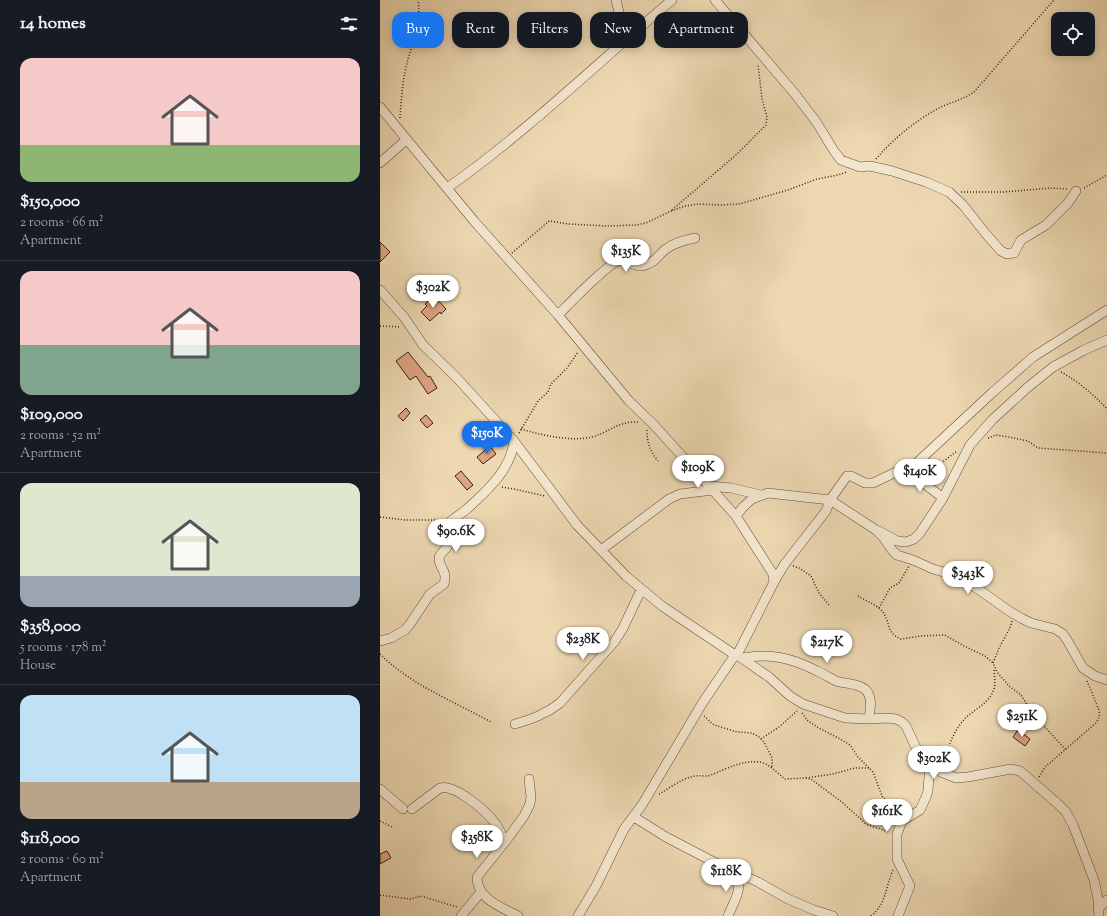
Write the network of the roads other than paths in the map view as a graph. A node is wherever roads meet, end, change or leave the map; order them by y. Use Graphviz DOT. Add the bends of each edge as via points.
graph roads {
  1 [pos="616,0"];
  2 [pos="672,0"];
  3 [pos="714,0"];
  4 [pos="619,12"];
  5 [pos="646,21"];
  6 [pos="617,48"];
  7 [pos="380,107"];
  8 [pos="406,140"];
  9 [pos="380,163"];
  10 [pos="447,188"];
  11 [pos="1076,191"];
  12 [pos="695,238"];
  13 [pos="380,290"];
  14 [pos="1107,310"];
  15 [pos="558,315"];
  16 [pos="1107,340"];
  17 [pos="514,441"];
  18 [pos="910,472"];
  19 [pos="712,488"];
  20 [pos="761,495"];
  21 [pos="943,498"];
  22 [pos="830,500"];
  23 [pos="736,516"];
  24 [pos="876,530"];
  25 [pos="601,550"];
  26 [pos="774,582"];
  27 [pos="641,590"];
  28 [pos="380,641"];
  29 [pos="738,656"];
  30 [pos="1107,680"];
  31 [pos="869,719"];
  32 [pos="515,724"];
  33 [pos="930,763"];
  34 [pos="529,779"];
  35 [pos="380,788"];
  36 [pos="634,817"];
  37 [pos="505,842"];
  38 [pos="732,870"];
  39 [pos="481,892"];
  40 [pos="1107,900"];
  41 [pos="464,912"];
  42 [pos="1098,913"];
  43 [pos="518,916"];
  44 [pos="578,916"];
  45 [pos="728,916"];
  46 [pos="833,916"];
  47 [pos="898,916"];
  1 -- 4 [label="street"];
  2 -- 5 [label="street"];
  3 -- 11 [label="street" via="784,80 841,160 860,167 886,169 949,192 963,205 1001,252 1014,254 1019,243 1046,225"];
  6 -- 10 [label="street" via="486,159"];
  7 -- 8 [label="street"];
  8 -- 9 [label="street"];
  8 -- 10 [label="street"];
  10 -- 15 [label="street"];
  12 -- 15 [label="street" via="666,249 651,263 642,266 618,261"];
  13 -- 17 [label="street" via="404,317 423,345"];
  14 -- 18 [label="street" via="1033,357"];
  15 -- 19 [label="street" via="629,401"];
  16 -- 21 [label="street" via="1053,367 992,420 970,445"];
  17 -- 25 [label="street" via="577,525"];
  17 -- 28 [label="street" via="509,462 492,485 467,510 451,521 449,543 439,559 445,572 444,584 430,594 405,630"];
  18 -- 21 [label="street"];
  18 -- 22 [label="street" via="896,472 873,483 865,483 848,476"];
  19 -- 20 [label="street" via="731,488"];
  19 -- 23 [label="street"];
  19 -- 25 [label="street" via="668,499"];
  20 -- 22 [label="street" via="768,493"];
  20 -- 23 [label="street" via="752,499"];
  21 -- 24 [label="street" via="914,539 906,542 897,540"];
  22 -- 24 [label="street"];
  22 -- 26 [label="street" via="826,511"];
  23 -- 26 [label="street" via="773,574"];
  24 -- 30 [label="street" via="895,553 954,575 1013,614 1063,634 1083,668"];
  25 -- 27 [label="street"];
  26 -- 29 [label="street"];
  27 -- 29 [label="street"];
  27 -- 32 [label="street" via="615,641 560,703 545,713"];
  29 -- 31 [label="street" via="801,705 845,718"];
  29 -- 31 [label="street" via="759,655 791,660 838,682 862,688 871,700"];
  29 -- 36 [label="street" via="698,711"];
  31 -- 33 [label="street" via="896,719 904,723 918,752"];
  33 -- 42 [label="street" via="941,772 956,778 1011,769 1020,771 1058,804 1073,825 1094,880"];
  33 -- 47 [label="street" via="928,791 920,810 905,818 897,834 898,859 910,885"];
  34 -- 37 [label="street" via="530,804"];
  35 -- 37 [label="street" via="408,809 440,788 451,788 488,816"];
  36 -- 38 [label="street" via="666,837"];
  36 -- 44 [label="street" via="624,829"];
  37 -- 39 [label="street" via="477,877"];
  38 -- 45 [label="street" via="739,885"];
  38 -- 46 [label="street" via="788,899"];
  39 -- 41 [label="street"];
  39 -- 43 [label="street" via="494,903"];
  40 -- 42 [label="street"];
}
